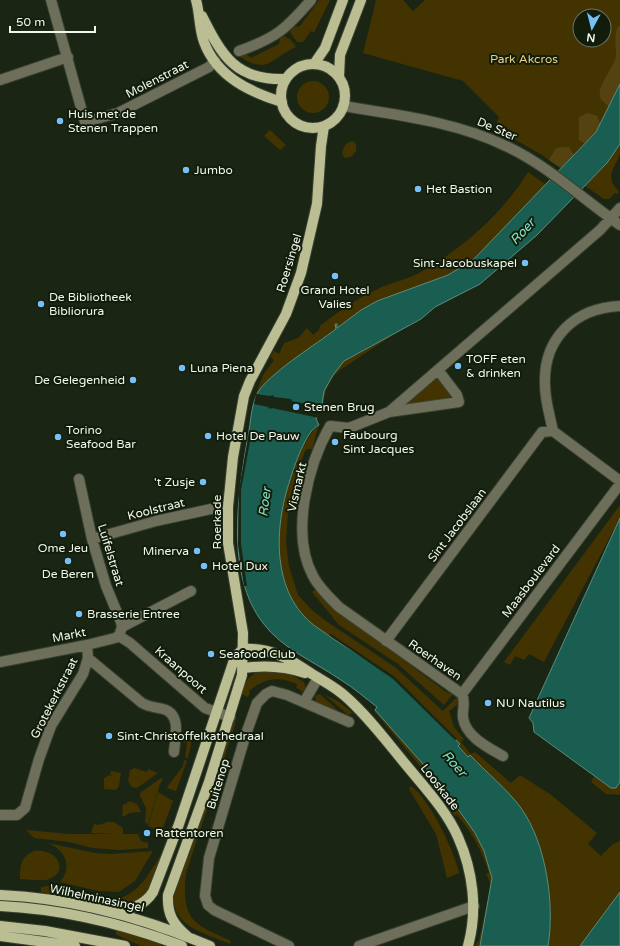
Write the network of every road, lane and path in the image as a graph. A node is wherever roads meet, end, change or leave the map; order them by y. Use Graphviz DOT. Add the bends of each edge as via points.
graph roads {
  1 [pos="52,0"];
  2 [pos="310,0"];
  3 [pos="344,0"];
  4 [pos="361,0"];
  5 [pos="197,4"];
  6 [pos="239,51"];
  7 [pos="68,57"];
  8 [pos="215,61"];
  9 [pos="314,64"];
  10 [pos="339,77"];
  11 [pos="286,79"];
  12 [pos="0,80"];
  13 [pos="282,102"];
  14 [pos="344,106"];
  15 [pos="324,126"];
  16 [pos="620,208"];
  17 [pos="611,218"];
  18 [pos="620,224"];
  19 [pos="620,306"];
  20 [pos="438,370"];
  21 [pos="244,396"];
  22 [pos="389,412"];
  23 [pos="553,431"];
  24 [pos="79,479"];
  25 [pos="620,481"];
  26 [pos="620,484"];
  27 [pos="228,507"];
  28 [pos="92,539"];
  29 [pos="191,590"];
  30 [pos="121,631"];
  31 [pos="386,641"];
  32 [pos="87,645"];
  33 [pos="243,649"];
  34 [pos="88,658"];
  35 [pos="0,662"];
  36 [pos="244,668"];
  37 [pos="318,678"];
  38 [pos="462,694"];
  39 [pos="304,702"];
  40 [pos="217,713"];
  41 [pos="230,717"];
  42 [pos="349,722"];
  43 [pos="174,752"];
  44 [pos="503,756"];
  45 [pos="0,815"];
  46 [pos="0,895"];
  47 [pos="0,906"];
  48 [pos="474,906"];
  49 [pos="110,912"];
  50 [pos="0,926"];
  51 [pos="0,936"];
  52 [pos="187,936"];
  53 [pos="75,946"];
  54 [pos="125,946"];
  55 [pos="182,946"];
  56 [pos="210,946"];
  57 [pos="288,946"];
  58 [pos="359,946"];
  59 [pos="468,946"];
  1 -- 7 [label="street"];
  2 -- 6 [label="street" via="289,26 265,42"];
  3 -- 9 [label="main road" via="325,48"];
  4 -- 10 [label="main road" via="340,54"];
  5 -- 8 [label="main road" via="204,43"];
  5 -- 11 [label="main road" via="217,45 236,66 258,78"];
  7 -- 8 [label="street, Molenstraat" via="85,122 118,113 209,67"];
  7 -- 12 [label="street"];
  8 -- 13 [label="main road" via="242,87"];
  9 -- 10 [label="main road" via="329,69"];
  9 -- 11 [label="main road" via="297,68"];
  10 -- 14 [label="main road" via="344,90"];
  11 -- 13 [label="main road"];
  13 -- 15 [label="main road" via="287,114 297,124 310,128"];
  14 -- 15 [label="main road" via="335,119"];
  14 -- 17 [label="street, De Ster" via="395,114 469,131 509,147"];
  15 -- 21 [label="main road, Roersingel" via="317,204 301,273 286,314 258,364"];
  16 -- 17 [label="street"];
  17 -- 18 [label="street, De Ster"];
  17 -- 20 [label="street"];
  19 -- 23 [label="street" via="601,307 582,315 558,335 551,346 545,386"];
  20 -- 22 [label="street"];
  20 -- 22 [label="street" via="459,402"];
  21 -- 27 [label="main road, Roerkade" via="233,457"];
  22 -- 31 [label="street, Vismarkt" via="349,428 330,426 318,453 304,503 302,532 306,560 313,577 339,607"];
  23 -- 25 [label="street"];
  23 -- 31 [label="street, Sint Jacobslaan" via="542,432"];
  24 -- 28 [label="street, Luifelstraat"];
  26 -- 38 [label="street, Maasboulevard"];
  27 -- 28 [label="street, Koolstraat" via="156,521"];
  27 -- 33 [label="main road, Roerkade" via="228,543 243,633"];
  28 -- 30 [label="street, Luifelstraat"];
  29 -- 30 [label="street, Markt"];
  30 -- 32 [label="street, Markt" via="115,638"];
  30 -- 40 [label="street, Kraanpoort" via="205,708"];
  31 -- 38 [label="street, Roerhaven"];
  32 -- 34 [label="street, Grotekerkstraat"];
  32 -- 35 [label="street, Markt"];
  33 -- 36 [label="main road, Roerkade"];
  33 -- 37 [label="main road, Looskade" via="270,650"];
  33 -- 40 [label="main road" via="234,657"];
  34 -- 43 [label="street, Grotekerkstraat" via="148,707 163,709 172,714 176,724"];
  34 -- 45 [label="street, Grotekerkstraat" via="82,674 51,726 38,759 25,808 17,815"];
  36 -- 37 [label="main road, Looskade" via="285,667"];
  36 -- 41 [label="main road, Roerkade"];
  37 -- 39 [label="street"];
  37 -- 48 [label="main road, Looskade" via="355,705 449,819 465,854"];
  38 -- 44 [label="street, Roerhaven" via="465,701 463,718 466,725 482,744"];
  39 -- 42 [label="street"];
  39 -- 57 [label="street, Buitenop" via="272,691 257,703 209,858 206,882 206,901 214,910"];
  40 -- 41 [label="street, Kraanpoort"];
  40 -- 49 [label="main road" via="153,892 140,905"];
  41 -- 52 [label="main road, Roerkade" via="168,895 172,920"];
  46 -- 49 [label="main road, Wilhelminasingel" via="61,902"];
  47 -- 55 [label="main road, Wilhelminasingel" via="87,918 139,931"];
  48 -- 58 [label="street"];
  48 -- 59 [label="main road, Looskade"];
  49 -- 52 [label="main road, Wilhelminasingel"];
  50 -- 54 [label="main road" via="45,931"];
  51 -- 53 [label="main road"];
  52 -- 56 [label="main road, Wilhelminasingel"];
}
